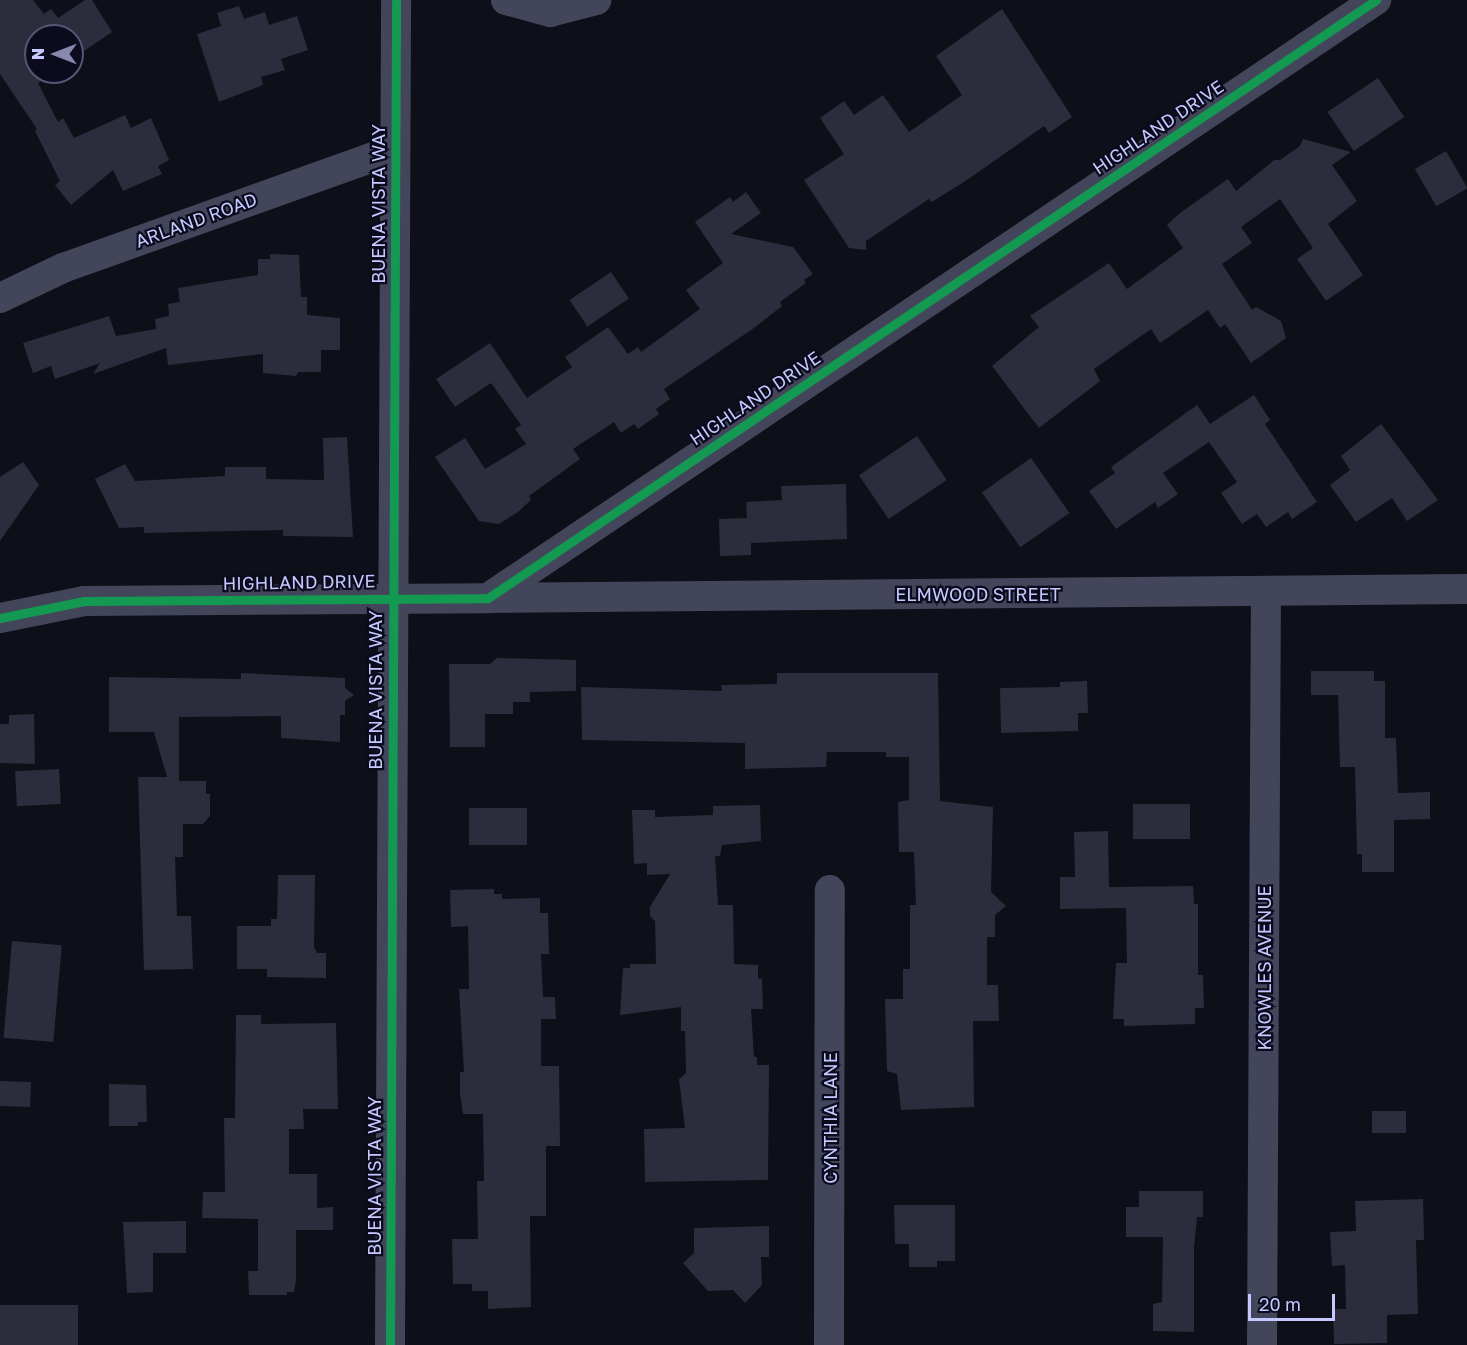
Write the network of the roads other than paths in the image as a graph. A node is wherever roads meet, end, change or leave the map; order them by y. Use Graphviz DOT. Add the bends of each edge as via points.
graph roads {
  1 [pos="396,0"];
  2 [pos="506,0"];
  3 [pos="596,0"];
  4 [pos="1375,0"];
  5 [pos="395,148"];
  6 [pos="0,298"];
  7 [pos="1467,589"];
  8 [pos="1266,592"];
  9 [pos="392,598"];
  10 [pos="488,598"];
  11 [pos="0,603"];
  12 [pos="41,610"];
  13 [pos="0,618"];
  14 [pos="830,890"];
  15 [pos="390,1345"];
  16 [pos="829,1345"];
  17 [pos="1262,1345"];
  1 -- 5 [label="street, BUENA VISTA WAY"];
  2 -- 3 [label="street" via="550,12"];
  4 -- 10 [label="street, HIGHLAND DRIVE"];
  5 -- 6 [label="street, ARLAND ROAD" via="63,268"];
  5 -- 9 [label="street, BUENA VISTA WAY"];
  7 -- 8 [label="street, ELMWOOD STREET"];
  8 -- 10 [label="street, ELMWOOD STREET"];
  8 -- 17 [label="street, KNOWLES AVENUE"];
  9 -- 10 [label="street, HIGHLAND DRIVE"];
  9 -- 12 [label="street, HIGHLAND DRIVE" via="84,601"];
  9 -- 15 [label="street, BUENA VISTA WAY"];
  11 -- 12 [label="street"];
  12 -- 13 [label="street, HIGHLAND DRIVE"];
  14 -- 16 [label="street, CYNTHIA LANE"];
}
